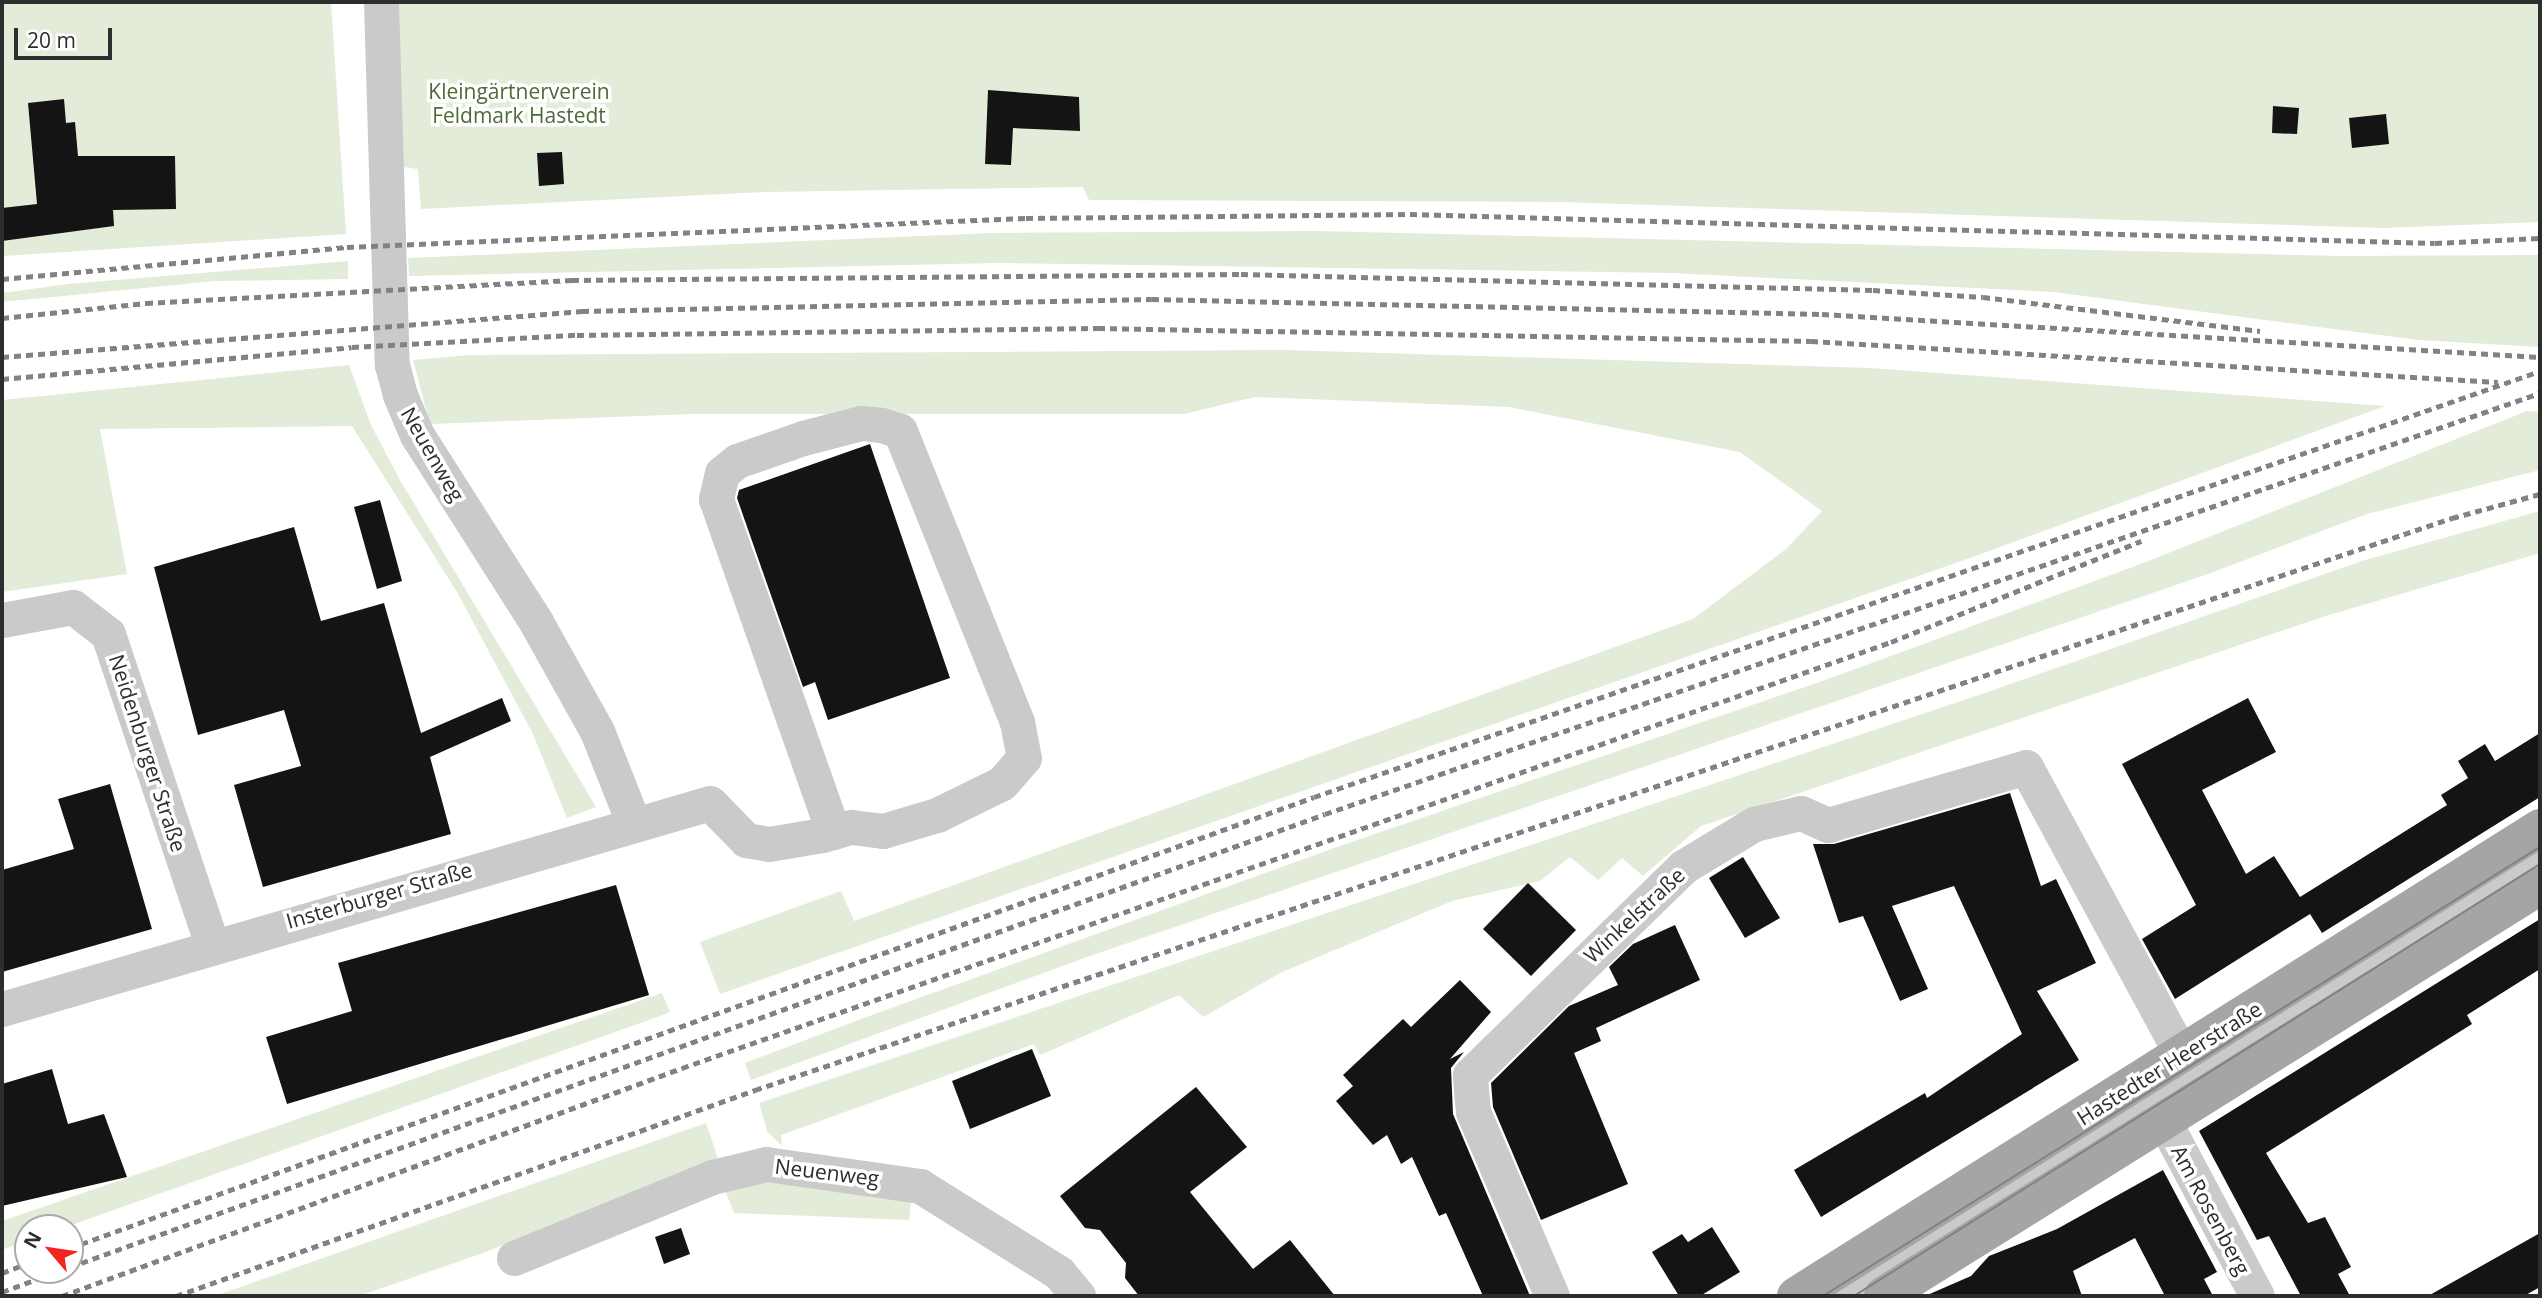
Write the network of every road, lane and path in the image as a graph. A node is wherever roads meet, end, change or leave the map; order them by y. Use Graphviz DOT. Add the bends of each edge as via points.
graph roads {
  1 [pos="381,2"];
  2 [pos="2,620"];
  3 [pos="633,822"];
  4 [pos="2540,828"];
  5 [pos="833,832"];
  6 [pos="2540,857"];
  7 [pos="2540,886"];
  8 [pos="212,944"];
  9 [pos="2,1009"];
  10 [pos="2182,1055"];
  11 [pos="2165,1124"];
  12 [pos="514,1258"];
  13 [pos="1078,1296"];
  14 [pos="1552,1296"];
  15 [pos="1796,1296"];
  16 [pos="1838,1296"];
  17 [pos="1883,1296"];
  18 [pos="2256,1296"];
  1 -- 3 [label="street, Neuenweg" via="392,365 400,395 417,435 536,622 597,731"];
  2 -- 8 [label="street, Neidenburger Straße" via="73,607 108,634"];
  3 -- 5 [label="street, Insterburger Straße" via="710,803 746,840 769,844"];
  3 -- 8 [label="street, Insterburger Straße"];
  4 -- 10 [label="main road, Hastedter Heerstraße"];
  5 -- 5 [label="street" via="883,831 937,815 1002,783 1024,758 1017,722 900,431 861,423 737,461 722,473 716,499"];
  6 -- 16 [label="street"];
  7 -- 11 [label="main road"];
  8 -- 9 [label="street, Insterburger Straße"];
  10 -- 14 [label="street, Winkelstraße" via="2026,767 1828,825 1801,813 1754,824 1684,867 1470,1075 1472,1112"];
  10 -- 15 [label="main road, Hastedter Heerstraße"];
  11 -- 17 [label="main road"];
  11 -- 18 [label="street, Am Rosenberg"];
  12 -- 13 [label="street, Neuenweg" via="734,1170 766,1164 920,1186 1059,1273"];
}
